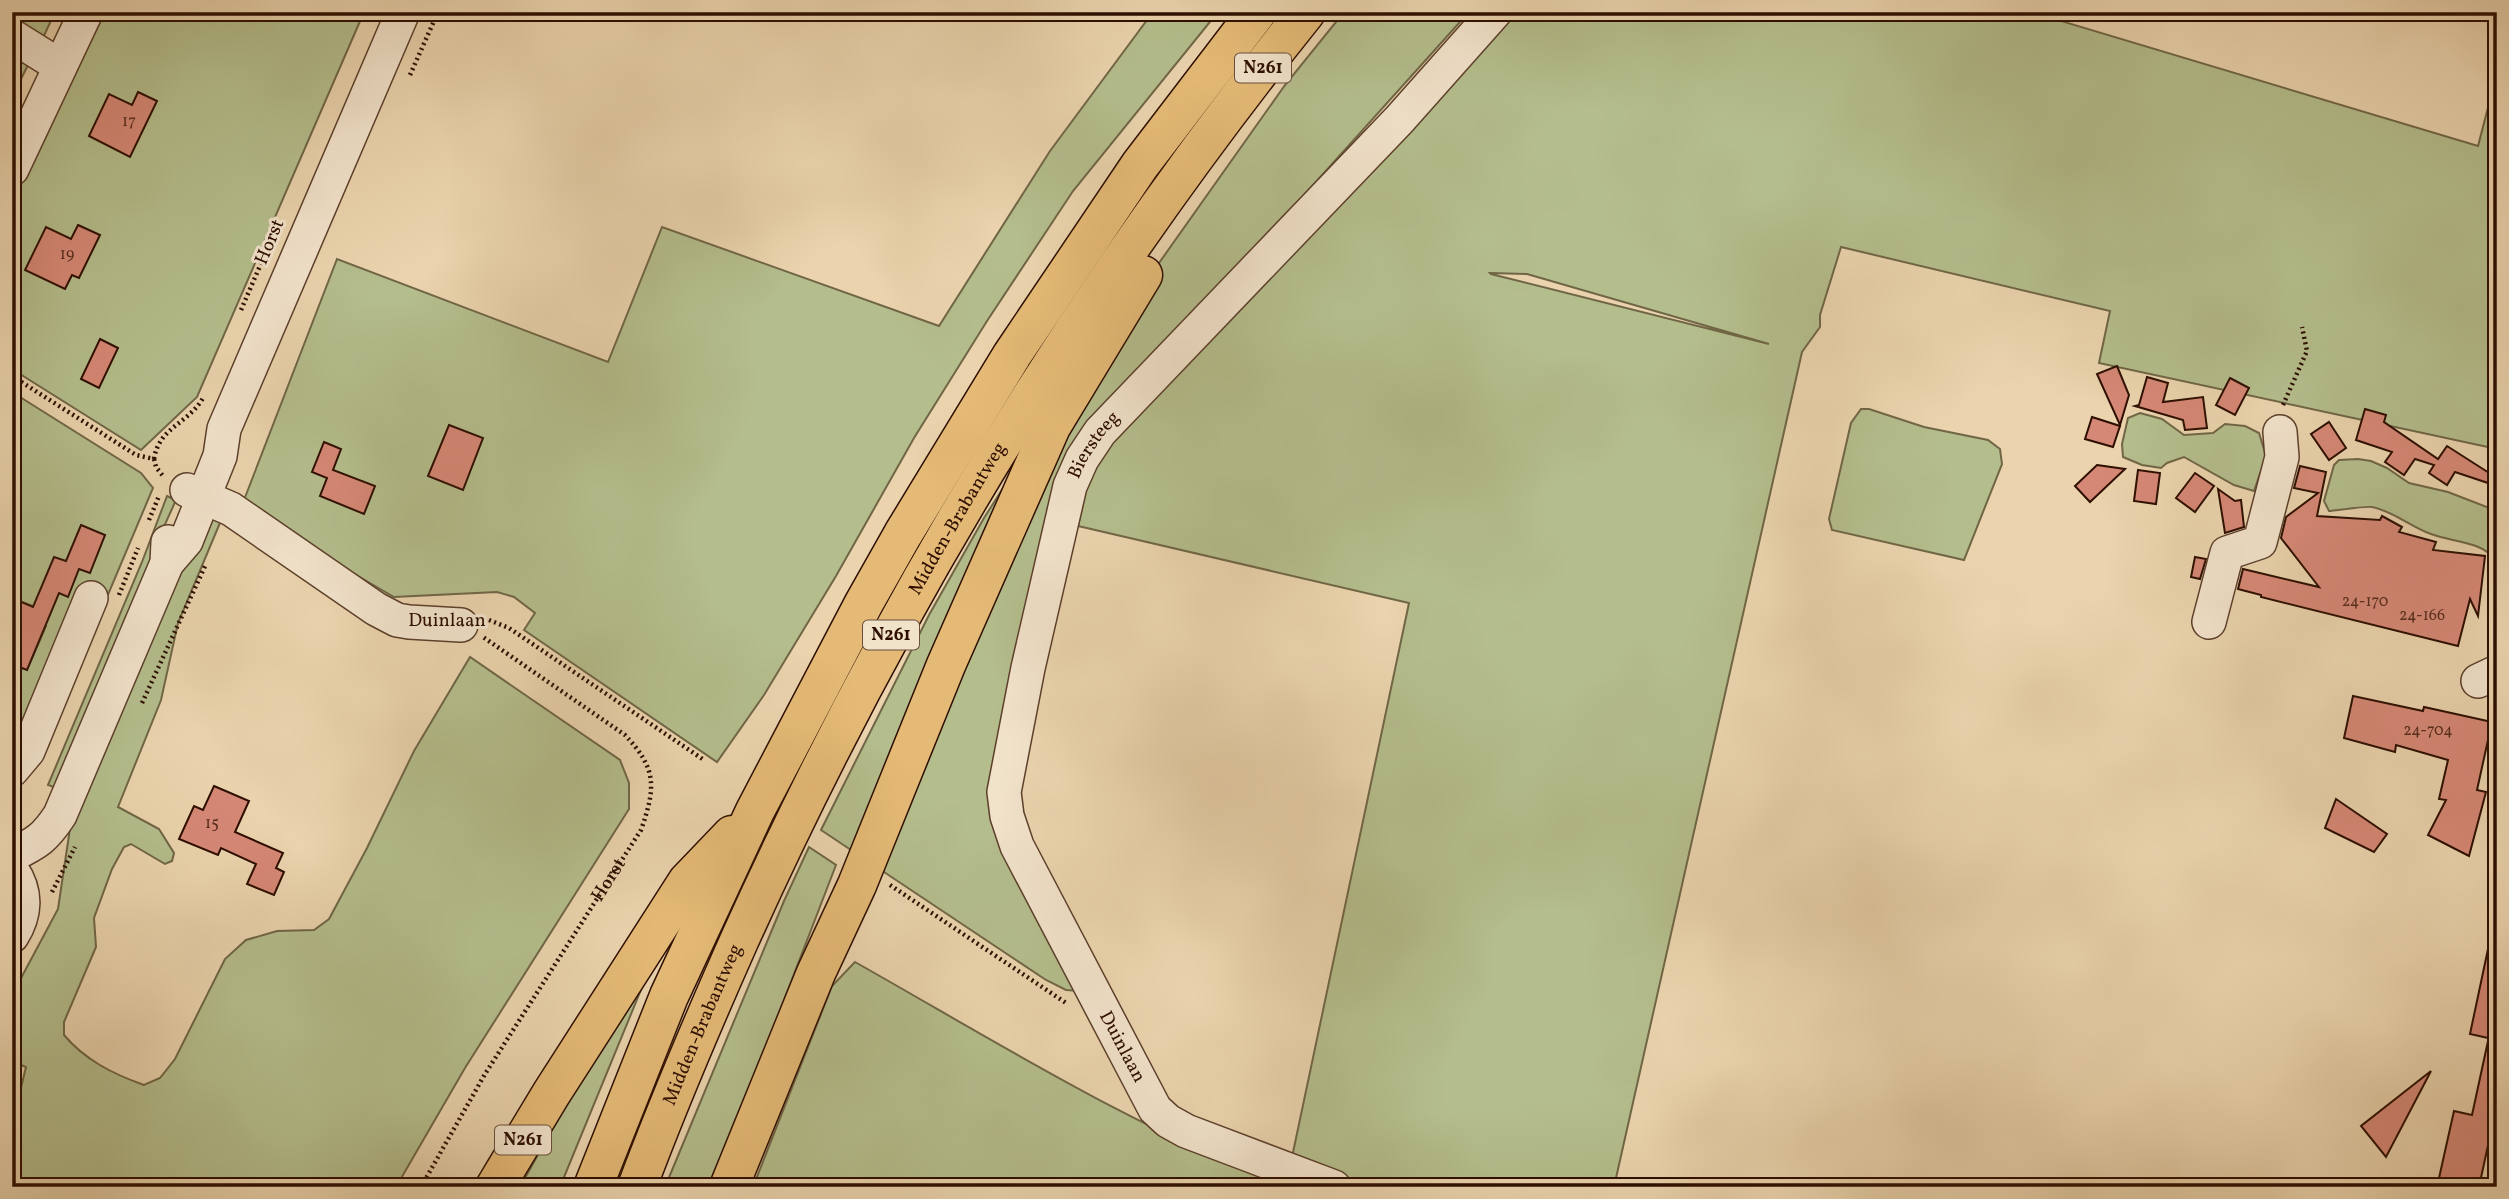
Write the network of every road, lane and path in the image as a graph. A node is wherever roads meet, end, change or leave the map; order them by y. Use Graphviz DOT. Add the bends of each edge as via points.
graph roads {
  1 [pos="86,12"];
  2 [pos="403,12"];
  3 [pos="1257,12"];
  4 [pos="1306,12"];
  5 [pos="1495,12"];
  6 [pos="12,36"];
  7 [pos="60,66"];
  8 [pos="1221,124"];
  9 [pos="12,169"];
  10 [pos="274,234"];
  11 [pos="241,311"];
  12 [pos="2302,327"];
  13 [pos="12,376"];
  14 [pos="208,388"];
  15 [pos="2280,432"];
  16 [pos="195,493"];
  17 [pos="91,598"];
  18 [pos="2209,622"];
  19 [pos="461,625"];
  20 [pos="704,760"];
  21 [pos="12,770"];
  22 [pos="755,811"];
  23 [pos="20,861"];
  24 [pos="880,879"];
  25 [pos="12,936"];
  26 [pos="1097,1000"];
  27 [pos="421,1187"];
  28 [pos="495,1187"];
  29 [pos="593,1187"];
  30 [pos="637,1187"];
  31 [pos="729,1187"];
  32 [pos="1334,1187"];
  1 -- 7 [label="street"];
  2 -- 16 [label="street, Horst" via="224,429 220,456"];
  3 -- 22 [label="highway, Midden-Brabantweg / N261" via="1140,165 1004,367 890,557"];
  4 -- 8 [label="highway, Midden-Brabantweg / N261"];
  5 -- 26 [label="street, Biersteeg" via="1399,120 1100,432 1070,486 1004,792 1017,846"];
  6 -- 7 [label="street"];
  7 -- 9 [label="street"];
  8 -- 30 [label="highway, Midden-Brabantweg / N261" via="1130,249 1007,435 898,621 788,832 707,1013"];
  8 -- 31 [label="highway, N261" via="1137,285 1051,427 946,665"];
  10 -- 11 [label="path, Horst"];
  12 -- 15 [label="path" via="2307,351 2282,408"];
  13 -- 14 [label="path" via="136,455 154,459 159,440 193,412"];
  15 -- 18 [label="street" via="2282,457 2260,542 2227,553"];
  16 -- 19 [label="street, Duinlaan" via="231,509 397,620"];
  16 -- 23 [label="street, Horst" via="186,541 167,563 60,815"];
  17 -- 21 [label="street" via="29,751"];
  19 -- 20 [label="path, Duinlaan" via="483,619 509,628"];
  19 -- 27 [label="path, Horst" via="625,735 649,768 650,804 641,830 485,1074"];
  22 -- 28 [label="highway, N261" via="687,882"];
  22 -- 29 [label="highway, Midden-Brabantweg / N261" via="669,996"];
  23 -- 25 [label="street" via="24,904 21,923"];
  24 -- 26 [label="path, Duinlaan" via="1062,1001 1076,1006"];
  26 -- 32 [label="street, Duinlaan" via="1155,1110 1168,1121"];
}
